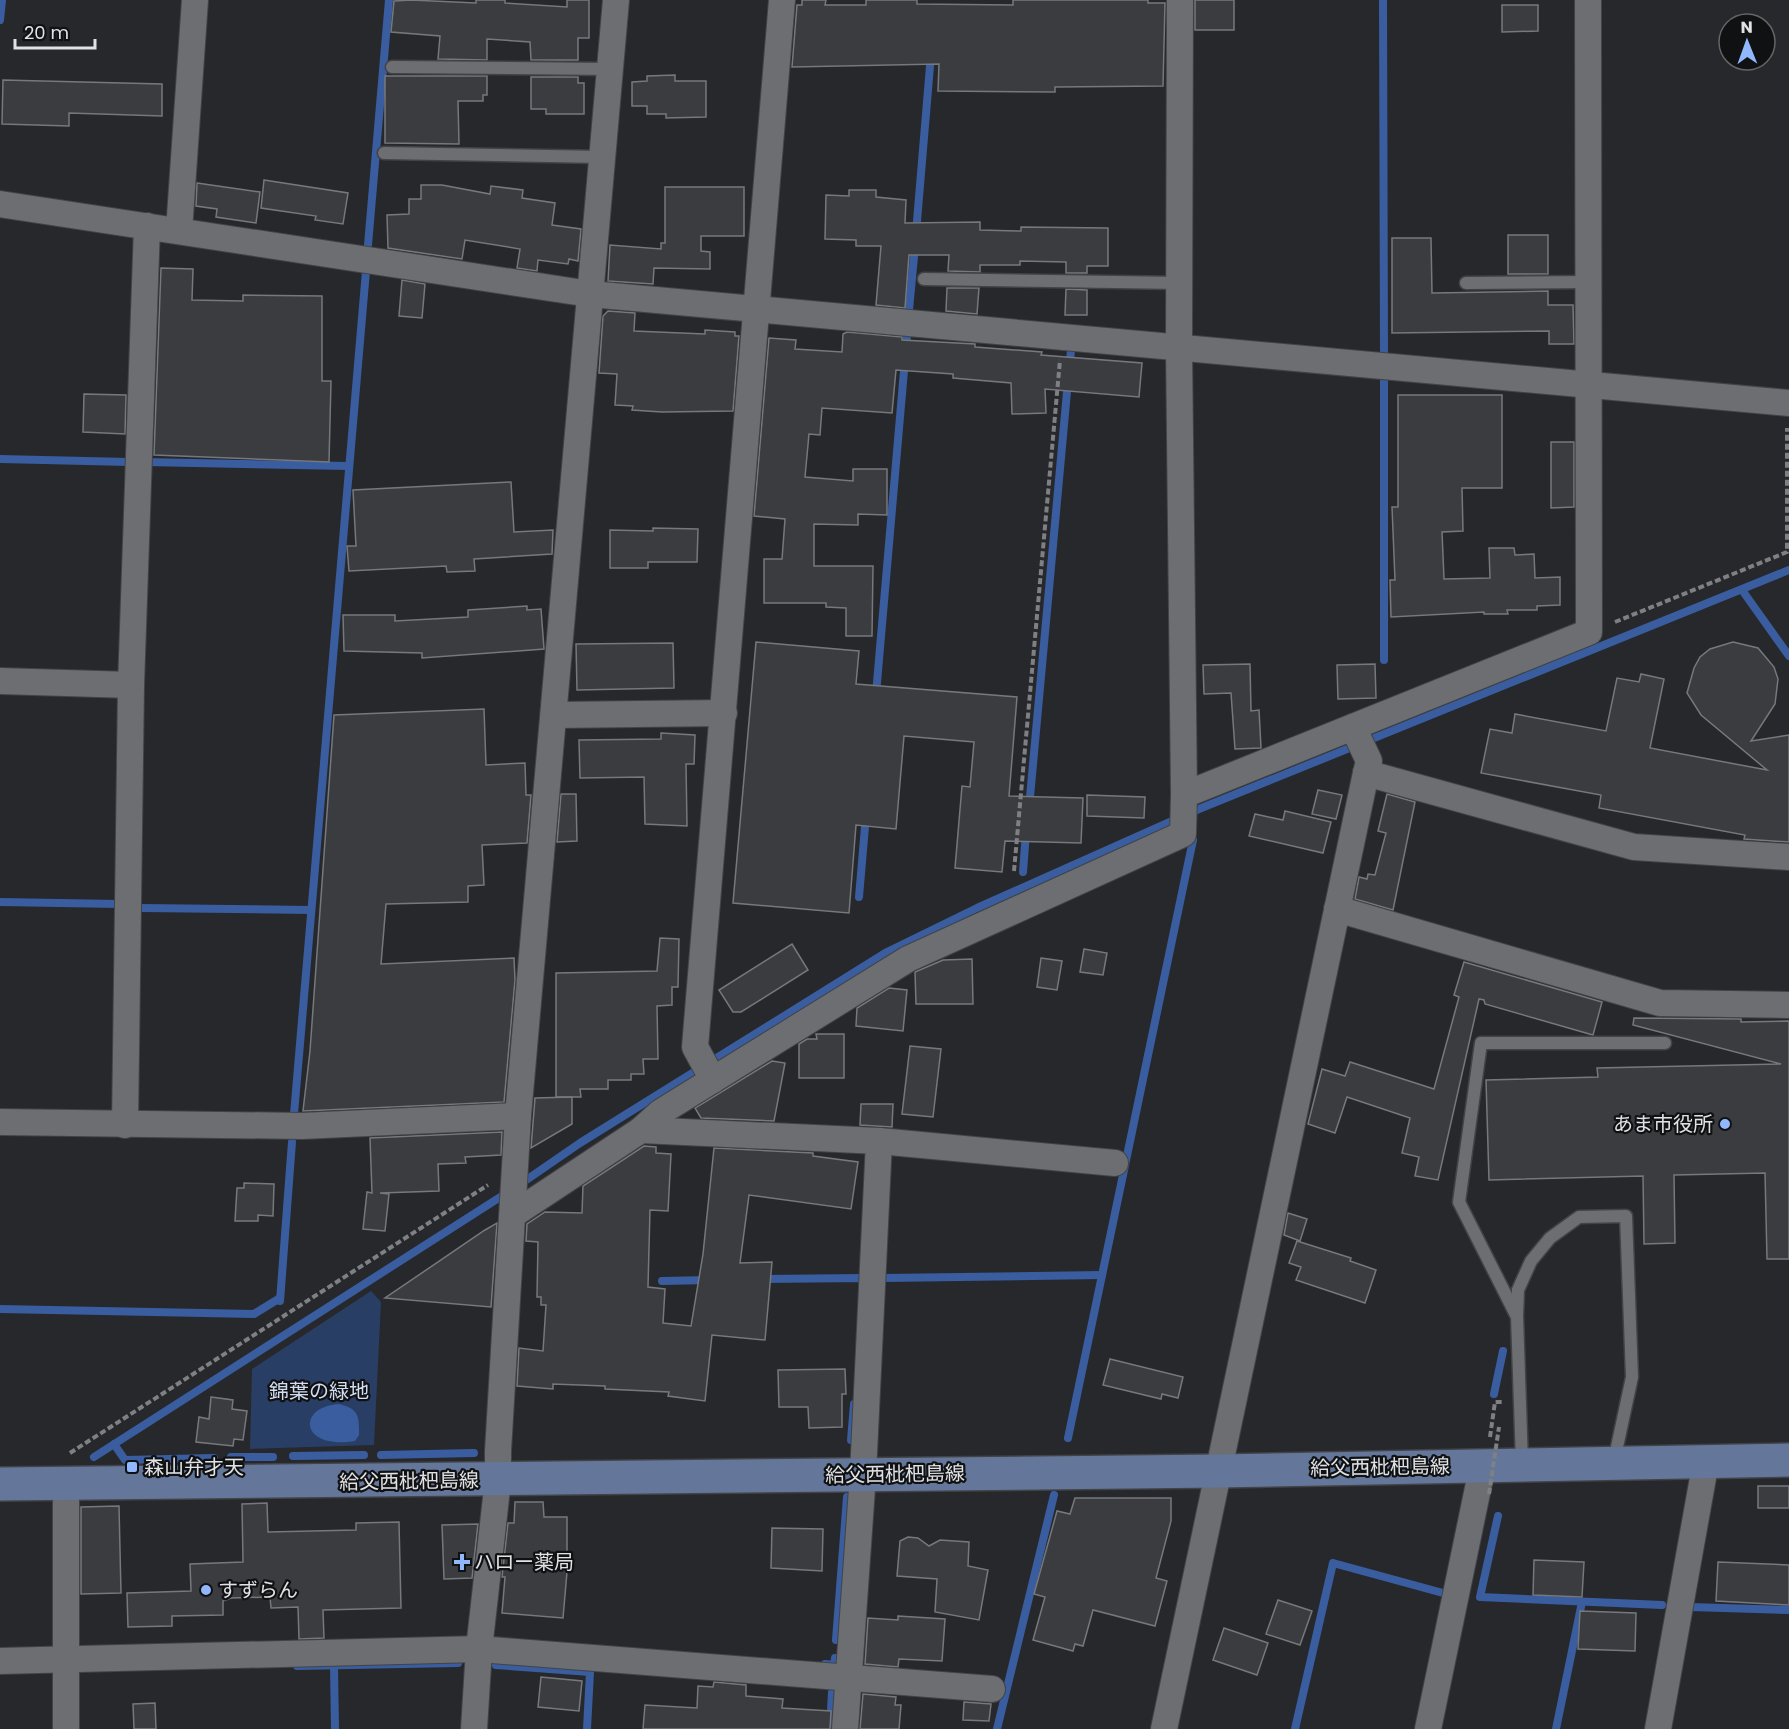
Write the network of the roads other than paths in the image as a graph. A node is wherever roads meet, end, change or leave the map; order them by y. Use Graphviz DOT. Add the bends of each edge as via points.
graph roads {
  1 [pos="195,0"];
  2 [pos="616,0"];
  3 [pos="782,0"];
  4 [pos="1180,0"];
  5 [pos="1588,0"];
  6 [pos="392,67"];
  7 [pos="610,69"];
  8 [pos="384,153"];
  9 [pos="602,157"];
  10 [pos="0,204"];
  11 [pos="147,226"];
  12 [pos="179,231"];
  13 [pos="924,279"];
  14 [pos="1589,282"];
  15 [pos="1180,283"];
  16 [pos="1466,283"];
  17 [pos="590,294"];
  18 [pos="759,308"];
  19 [pos="1179,348"];
  20 [pos="1589,385"];
  21 [pos="1788,403"];
  22 [pos="0,681"];
  23 [pos="131,685"];
  24 [pos="724,713"];
  25 [pos="554,715"];
  26 [pos="1362,750"];
  27 [pos="1184,798"];
  28 [pos="1789,857"];
  29 [pos="1337,909"];
  30 [pos="1789,1005"];
  31 [pos="1665,1043"];
  32 [pos="712,1077"];
  33 [pos="518,1116"];
  34 [pos="0,1122"];
  35 [pos="125,1125"];
  36 [pos="641,1130"];
  37 [pos="879,1141"];
  38 [pos="1114,1163"];
  39 [pos="514,1209"];
  40 [pos="1516,1316"];
  41 [pos="1789,1460"];
  42 [pos="1706,1461"];
  43 [pos="1613,1463"];
  44 [pos="1522,1464"];
  45 [pos="1219,1471"];
  46 [pos="63,1472"];
  47 [pos="863,1474"];
  48 [pos="1486,1479"];
  49 [pos="498,1480"];
  50 [pos="0,1484"];
  51 [pos="479,1648"];
  52 [pos="65,1659"];
  53 [pos="0,1661"];
  54 [pos="849,1678"];
  55 [pos="992,1689"];
  56 [pos="66,1729"];
  57 [pos="474,1729"];
  58 [pos="845,1729"];
  59 [pos="1164,1729"];
  60 [pos="1428,1729"];
  61 [pos="1658,1729"];
  1 -- 12 [label="street"];
  2 -- 7 [label="street"];
  3 -- 18 [label="street"];
  4 -- 15 [label="street"];
  5 -- 14 [label="street"];
  6 -- 7 [label="lane"];
  7 -- 9 [label="street"];
  8 -- 9 [label="lane"];
  9 -- 17 [label="street"];
  10 -- 11 [label="street"];
  11 -- 12 [label="street"];
  11 -- 23 [label="street"];
  12 -- 17 [label="street"];
  13 -- 15 [label="lane"];
  14 -- 16 [label="lane"];
  14 -- 20 [label="street"];
  15 -- 19 [label="street"];
  17 -- 18 [label="street"];
  17 -- 25 [label="street"];
  18 -- 19 [label="street"];
  18 -- 24 [label="street"];
  19 -- 20 [label="street"];
  19 -- 27 [label="street"];
  20 -- 21 [label="street"];
  20 -- 26 [label="street" via="1589,632"];
  22 -- 23 [label="street"];
  23 -- 35 [label="street"];
  24 -- 25 [label="street"];
  24 -- 32 [label="street" via="697,1051"];
  25 -- 33 [label="street"];
  26 -- 27 [label="street"];
  26 -- 28 [label="street" via="1634,846"];
  26 -- 29 [label="street"];
  27 -- 32 [label="street" via="1184,834 908,959"];
  29 -- 30 [label="street" via="1660,1002"];
  29 -- 45 [label="street"];
  31 -- 40 [label="lane" via="1481,1042 1459,1202"];
  32 -- 36 [label="street"];
  33 -- 35 [label="street" via="302,1126"];
  33 -- 39 [label="street"];
  34 -- 35 [label="street"];
  36 -- 37 [label="street"];
  36 -- 39 [label="street"];
  37 -- 38 [label="street"];
  37 -- 47 [label="street"];
  39 -- 49 [label="street"];
  40 -- 43 [label="lane" via="1518,1290 1531,1261 1550,1238 1579,1217 1626,1216 1632,1377"];
  40 -- 44 [label="lane"];
  41 -- 42 [label="main road, 給父西枇杷島線"];
  42 -- 43 [label="main road, 給父西枇杷島線"];
  42 -- 61 [label="street"];
  43 -- 44 [label="main road, 給父西枇杷島線"];
  44 -- 48 [label="main road, 給父西枇杷島線"];
  45 -- 47 [label="main road, 給父西枇杷島線"];
  45 -- 48 [label="main road, 給父西枇杷島線"];
  45 -- 59 [label="street"];
  46 -- 49 [label="main road, 給父西枇杷島線"];
  46 -- 50 [label="main road, 給父西枇杷島線"];
  46 -- 52 [label="street"];
  47 -- 49 [label="main road, 給父西枇杷島線"];
  47 -- 54 [label="street"];
  48 -- 60 [label="street"];
  49 -- 51 [label="street"];
  51 -- 52 [label="street"];
  51 -- 54 [label="street"];
  51 -- 57 [label="street"];
  52 -- 53 [label="street"];
  52 -- 56 [label="street"];
  54 -- 55 [label="street"];
  54 -- 58 [label="street"];
}
